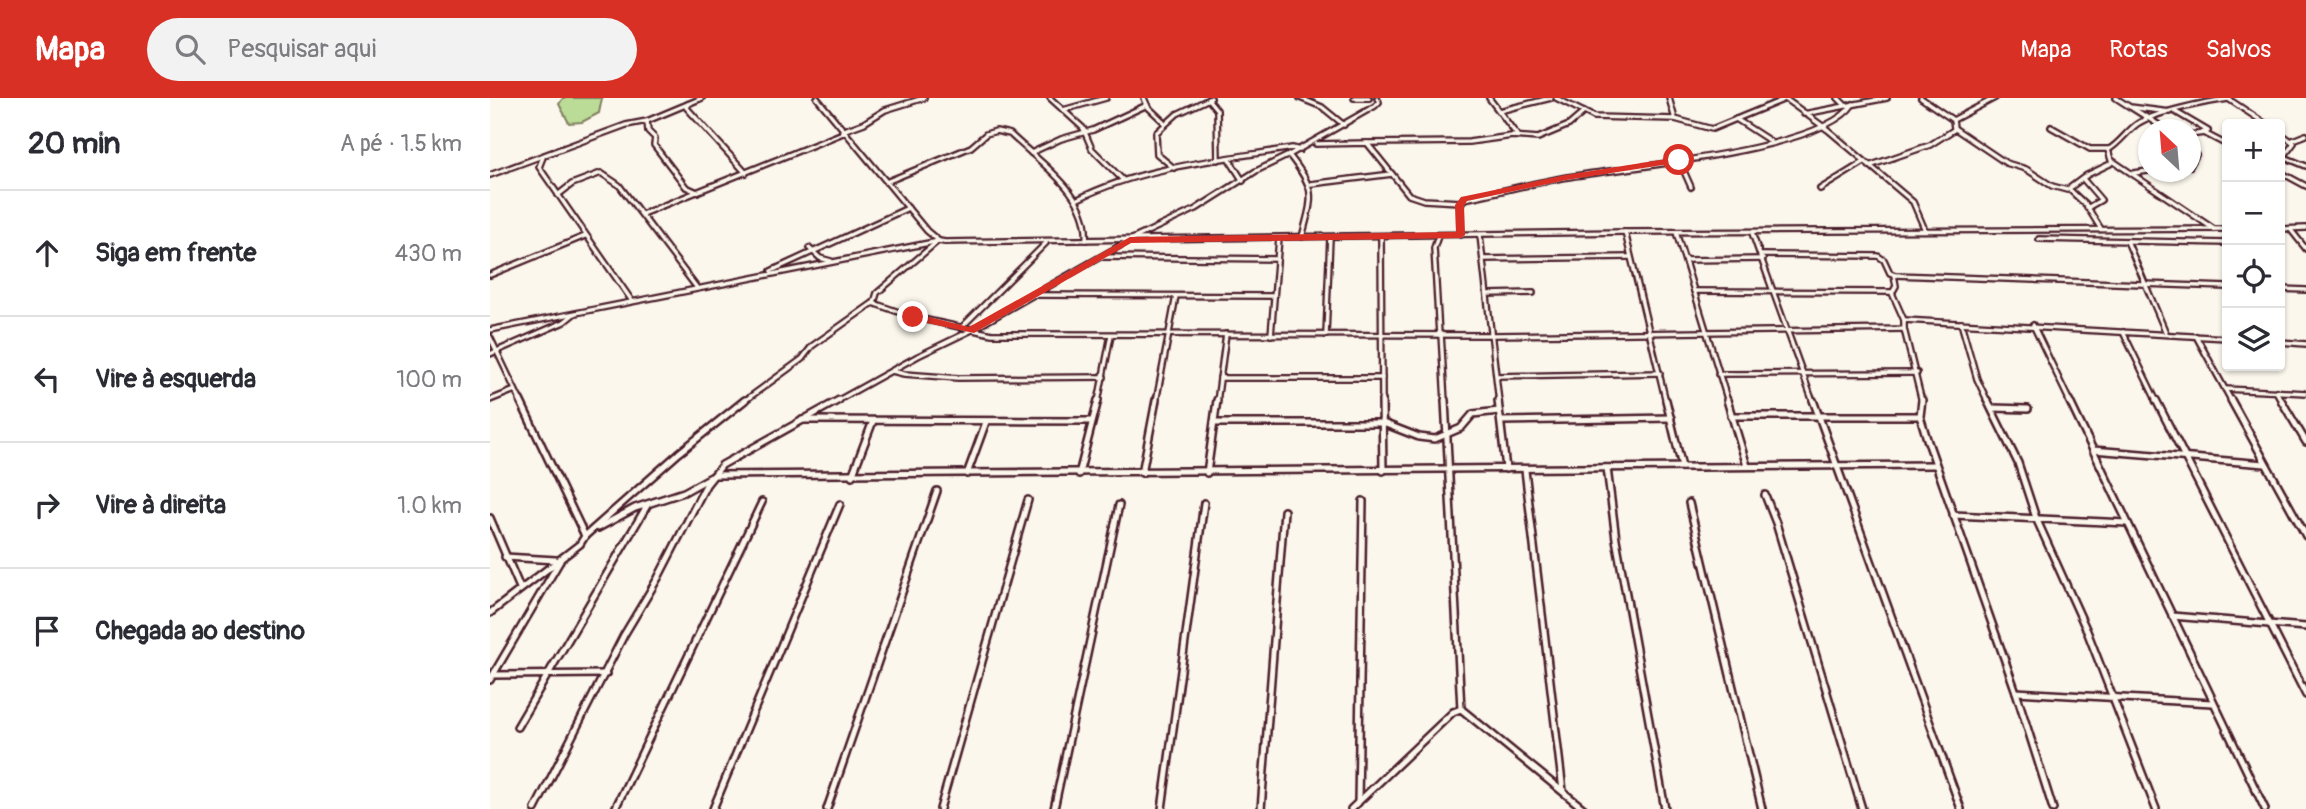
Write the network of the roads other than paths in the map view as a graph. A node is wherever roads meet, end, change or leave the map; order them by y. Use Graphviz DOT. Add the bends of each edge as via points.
graph roads {
  1 [pos="702,98"];
  2 [pos="817,98"];
  3 [pos="924,98"];
  4 [pos="1050,98"];
  5 [pos="1106,98"];
  6 [pos="1144,98"];
  7 [pos="1300,98"];
  8 [pos="1354,98"];
  9 [pos="1369,98"];
  10 [pos="1377,98"];
  11 [pos="1489,98"];
  12 [pos="1553,98"];
  13 [pos="1669,98"];
  14 [pos="1784,98"];
  15 [pos="1838,98"];
  16 [pos="1887,98"];
  17 [pos="1921,98"];
  18 [pos="1995,98"];
  19 [pos="2116,98"];
  20 [pos="1209,99"];
  21 [pos="2227,99"];
  22 [pos="1853,104"];
  23 [pos="687,105"];
  24 [pos="1147,105"];
  25 [pos="1846,105"];
  26 [pos="2131,107"];
  27 [pos="1062,110"];
  28 [pos="1499,111"];
  29 [pos="1584,112"];
  30 [pos="2172,112"];
  31 [pos="1804,114"];
  32 [pos="1675,119"];
  33 [pos="1736,119"];
  34 [pos="2150,119"];
  35 [pos="2258,119"];
  36 [pos="1953,120"];
  37 [pos="647,121"];
  38 [pos="1829,122"];
  39 [pos="1165,123"];
  40 [pos="2138,124"];
  41 [pos="1344,125"];
  42 [pos="1820,126"];
  43 [pos="2051,127"];
  44 [pos="1828,130"];
  45 [pos="1955,130"];
  46 [pos="842,132"];
  47 [pos="1087,132"];
  48 [pos="2202,133"];
  49 [pos="2306,135"];
  50 [pos="2285,136"];
  51 [pos="1521,137"];
  52 [pos="2293,140"];
  53 [pos="1770,141"];
  54 [pos="2222,143"];
  55 [pos="1313,144"];
  56 [pos="1367,144"];
  57 [pos="2110,149"];
  58 [pos="1300,150"];
  59 [pos="1031,153"];
  60 [pos="545,155"];
  61 [pos="1289,155"];
  62 [pos="2285,155"];
  63 [pos="1218,159"];
  64 [pos="1228,159"];
  65 [pos="1679,160"];
  66 [pos="2113,161"];
  67 [pos="2285,161"];
  68 [pos="1864,162"];
  69 [pos="1869,166"];
  70 [pos="2306,166"];
  71 [pos="1175,168"];
  72 [pos="746,173"];
  73 [pos="2133,173"];
  74 [pos="2138,173"];
  75 [pos="1392,174"];
  76 [pos="490,175"];
  77 [pos="2285,175"];
  78 [pos="2083,179"];
  79 [pos="1123,180"];
  80 [pos="886,181"];
  81 [pos="1243,181"];
  82 [pos="1311,184"];
  83 [pos="2306,186"];
  84 [pos="1691,187"];
  85 [pos="1820,189"];
  86 [pos="2070,190"];
  87 [pos="698,192"];
  88 [pos="558,195"];
  89 [pos="1078,200"];
  90 [pos="1460,202"];
  91 [pos="908,208"];
  92 [pos="2087,208"];
  93 [pos="642,214"];
  94 [pos="2306,228"];
  95 [pos="2102,229"];
  96 [pos="2214,229"];
  97 [pos="2222,229"];
  98 [pos="2285,229"];
  99 [pos="2290,229"];
  100 [pos="1925,230"];
  101 [pos="2056,230"];
  102 [pos="1625,232"];
  103 [pos="1676,232"];
  104 [pos="1752,233"];
  105 [pos="1461,235"];
  106 [pos="1480,235"];
  107 [pos="585,236"];
  108 [pos="1381,236"];
  109 [pos="1439,236"];
  110 [pos="1302,237"];
  111 [pos="1330,237"];
  112 [pos="1279,238"];
  113 [pos="2039,239"];
  114 [pos="1086,240"];
  115 [pos="1130,240"];
  116 [pos="2061,240"];
  117 [pos="939,241"];
  118 [pos="1047,242"];
  119 [pos="2127,242"];
  120 [pos="2222,243"];
  121 [pos="809,247"];
  122 [pos="2306,249"];
  123 [pos="813,252"];
  124 [pos="1630,256"];
  125 [pos="1100,257"];
  126 [pos="1762,257"];
  127 [pos="1276,259"];
  128 [pos="1483,259"];
  129 [pos="834,260"];
  130 [pos="1685,260"];
  131 [pos="767,273"];
  132 [pos="490,275"];
  133 [pos="1894,275"];
  134 [pos="2147,284"];
  135 [pos="2222,287"];
  136 [pos="697,288"];
  137 [pos="2285,289"];
  138 [pos="2306,290"];
  139 [pos="1694,291"];
  140 [pos="1774,291"];
  141 [pos="1893,292"];
  142 [pos="1533,293"];
  143 [pos="1488,294"];
  144 [pos="1031,295"];
  145 [pos="1176,296"];
  146 [pos="1273,296"];
  147 [pos="632,301"];
  148 [pos="874,303"];
  149 [pos="576,313"];
  150 [pos="1904,320"];
  151 [pos="1961,323"];
  152 [pos="2033,325"];
  153 [pos="960,329"];
  154 [pos="1786,329"];
  155 [pos="1904,329"];
  156 [pos="490,330"];
  157 [pos="970,331"];
  158 [pos="1706,331"];
  159 [pos="2122,331"];
  160 [pos="1650,332"];
  161 [pos="2166,333"];
  162 [pos="1226,334"];
  163 [pos="1111,335"];
  164 [pos="1168,335"];
  165 [pos="1270,335"];
  166 [pos="1326,335"];
  167 [pos="1382,335"];
  168 [pos="1440,335"];
  169 [pos="1493,335"];
  170 [pos="2196,336"];
  171 [pos="490,337"];
  172 [pos="2222,338"];
  173 [pos="2285,342"];
  174 [pos="2306,344"];
  175 [pos="496,351"];
  176 [pos="490,354"];
  177 [pos="892,371"];
  178 [pos="1803,372"];
  179 [pos="1660,373"];
  180 [pos="1917,373"];
  181 [pos="1718,374"];
  182 [pos="1497,376"];
  183 [pos="1104,377"];
  184 [pos="1220,378"];
  185 [pos="1382,378"];
  186 [pos="2225,389"];
  187 [pos="515,390"];
  188 [pos="2276,391"];
  189 [pos="2306,393"];
  190 [pos="490,400"];
  191 [pos="1992,408"];
  192 [pos="2028,410"];
  193 [pos="1499,411"];
  194 [pos="1731,416"];
  195 [pos="1920,416"];
  196 [pos="1819,417"];
  197 [pos="1671,418"];
  198 [pos="801,420"];
  199 [pos="873,421"];
  200 [pos="1092,421"];
  201 [pos="1501,421"];
  202 [pos="986,422"];
  203 [pos="1214,423"];
  204 [pos="1383,423"];
  205 [pos="1445,439"];
  206 [pos="2306,442"];
  207 [pos="2093,450"];
  208 [pos="2184,458"];
  209 [pos="1935,464"];
  210 [pos="2266,464"];
  211 [pos="1837,465"];
  212 [pos="1748,466"];
  213 [pos="1682,467"];
  214 [pos="1607,468"];
  215 [pos="1506,470"];
  216 [pos="1525,470"];
  217 [pos="1382,471"];
  218 [pos="1447,471"];
  219 [pos="1207,473"];
  220 [pos="967,474"];
  221 [pos="1079,474"];
  222 [pos="1142,474"];
  223 [pos="714,475"];
  224 [pos="852,476"];
  225 [pos="937,491"];
  226 [pos="1766,495"];
  227 [pos="1028,500"];
  228 [pos="1363,501"];
  229 [pos="762,502"];
  230 [pos="1204,503"];
  231 [pos="1689,503"];
  232 [pos="840,504"];
  233 [pos="648,505"];
  234 [pos="1119,505"];
  235 [pos="1284,511"];
  236 [pos="1953,515"];
  237 [pos="490,518"];
  238 [pos="2036,518"];
  239 [pos="2127,523"];
  240 [pos="592,532"];
  241 [pos="585,536"];
  242 [pos="2306,536"];
  243 [pos="566,555"];
  244 [pos="504,557"];
  245 [pos="558,560"];
  246 [pos="520,588"];
  247 [pos="490,613"];
  248 [pos="2172,616"];
  249 [pos="2270,624"];
  250 [pos="2306,627"];
  251 [pos="548,673"];
  252 [pos="606,674"];
  253 [pos="491,677"];
  254 [pos="2016,692"];
  255 [pos="2306,695"];
  256 [pos="2112,698"];
  257 [pos="2212,703"];
  258 [pos="1461,709"];
  259 [pos="517,727"];
  260 [pos="1563,791"];
  261 [pos="1358,803"];
  262 [pos="535,809"];
  263 [pos="615,809"];
  264 [pos="713,809"];
  265 [pos="827,809"];
  266 [pos="940,809"];
  267 [pos="1054,809"];
  268 [pos="1161,809"];
  269 [pos="1261,809"];
  270 [pos="1351,809"];
  271 [pos="1584,809"];
  272 [pos="1665,809"];
  273 [pos="1762,809"];
  274 [pos="1862,809"];
  275 [pos="1961,809"];
  276 [pos="2053,809"];
  277 [pos="2156,809"];
  278 [pos="2265,809"];
  1 -- 23 [label="street"];
  2 -- 46 [label="street"];
  3 -- 46 [label="street" via="885,110"];
  4 -- 27 [label="street"];
  5 -- 27 [label="street"];
  6 -- 24 [label="street"];
  7 -- 41 [label="street" via="1322,107"];
  8 -- 9 [label="street"];
  10 -- 41 [label="street" via="1375,106"];
  11 -- 28 [label="street"];
  12 -- 28 [label="street"];
  12 -- 29 [label="street"];
  13 -- 32 [label="street"];
  14 -- 31 [label="street"];
  14 -- 33 [label="street"];
  15 -- 25 [label="street"];
  16 -- 22 [label="street"];
  17 -- 36 [label="street"];
  18 -- 36 [label="street"];
  19 -- 26 [label="street"];
  20 -- 39 [label="street"];
  20 -- 63 [label="street" via="1217,110"];
  21 -- 30 [label="street"];
  21 -- 35 [label="street"];
  22 -- 25 [label="street"];
  22 -- 38 [label="street"];
  23 -- 37 [label="street"];
  23 -- 72 [label="street"];
  24 -- 39 [label="street"];
  24 -- 47 [label="street"];
  25 -- 31 [label="street"];
  26 -- 30 [label="street"];
  26 -- 34 [label="street"];
  27 -- 47 [label="street"];
  28 -- 51 [label="street" via="1513,133"];
  29 -- 32 [label="street" via="1598,118"];
  29 -- 51 [label="street" via="1557,131 1538,138"];
  30 -- 34 [label="street"];
  30 -- 48 [label="street" via="2208,131"];
  31 -- 42 [label="street"];
  32 -- 33 [label="street" via="1712,130"];
  33 -- 53 [label="street"];
  36 -- 45 [label="street"];
  37 -- 60 [label="street"];
  37 -- 87 [label="street" via="654,145 687,187"];
  38 -- 42 [label="street"];
  38 -- 44 [label="street"];
  39 -- 71 [label="street" via="1156,133 1156,150 1160,159"];
  40 -- 57 [label="street"];
  41 -- 55 [label="street"];
  42 -- 44 [label="street"];
  42 -- 53 [label="street" via="1804,135"];
  43 -- 57 [label="street" via="2090,149"];
  44 -- 68 [label="street"];
  45 -- 69 [label="street" via="1908,156"];
  45 -- 86 [label="street" via="2006,163"];
  46 -- 72 [label="street"];
  46 -- 80 [label="street"];
  47 -- 59 [label="street"];
  47 -- 79 [label="street" via="1092,149"];
  48 -- 54 [label="street"];
  49 -- 52 [label="street"];
  50 -- 52 [label="street"];
  51 -- 56 [label="street"];
  52 -- 62 [label="street"];
  53 -- 65 [label="street"];
  55 -- 56 [label="street"];
  55 -- 58 [label="street"];
  56 -- 75 [label="street"];
  57 -- 66 [label="street" via="2107,153"];
  58 -- 61 [label="street"];
  58 -- 64 [label="street" via="1294,147"];
  59 -- 80 [label="street" via="1013,135 995,131 971,146"];
  59 -- 89 [label="street"];
  60 -- 76 [label="street"];
  60 -- 88 [label="street" via="539,165"];
  61 -- 81 [label="street"];
  61 -- 82 [label="street"];
  63 -- 64 [label="street"];
  63 -- 71 [label="street"];
  64 -- 81 [label="street"];
  65 -- 84 [label="street"];
  65 -- 90 [label="street" via="1566,177"];
  66 -- 73 [label="street"];
  66 -- 78 [label="street"];
  67 -- 70 [label="street"];
  68 -- 69 [label="street"];
  68 -- 85 [label="street"];
  69 -- 100 [label="street" via="1915,204"];
  71 -- 79 [label="street"];
  72 -- 87 [label="street"];
  73 -- 74 [label="street"];
  73 -- 96 [label="street"];
  75 -- 82 [label="street"];
  75 -- 90 [label="street" via="1400,189 1413,198"];
  77 -- 83 [label="street"];
  78 -- 86 [label="street"];
  78 -- 92 [label="street" via="2101,200"];
  79 -- 89 [label="street"];
  80 -- 91 [label="street"];
  81 -- 115 [label="street"];
  82 -- 110 [label="street" via="1312,203"];
  86 -- 92 [label="street"];
  87 -- 93 [label="street"];
  88 -- 93 [label="street" via="601,173 619,185"];
  88 -- 107 [label="street"];
  89 -- 114 [label="street"];
  90 -- 105 [label="street"];
  91 -- 117 [label="street"];
  91 -- 123 [label="street"];
  92 -- 95 [label="street"];
  93 -- 136 [label="street"];
  94 -- 99 [label="street"];
  95 -- 96 [label="street"];
  95 -- 101 [label="street"];
  96 -- 97 [label="street"];
  98 -- 99 [label="street"];
  99 -- 122 [label="street"];
  100 -- 101 [label="street"];
  100 -- 104 [label="street"];
  101 -- 116 [label="street"];
  102 -- 103 [label="street"];
  102 -- 106 [label="street"];
  102 -- 124 [label="street"];
  103 -- 104 [label="street"];
  103 -- 130 [label="street"];
  104 -- 126 [label="street"];
  105 -- 106 [label="street"];
  105 -- 109 [label="street"];
  106 -- 128 [label="street"];
  107 -- 132 [label="street"];
  107 -- 147 [label="street"];
  108 -- 109 [label="street"];
  108 -- 111 [label="street"];
  108 -- 167 [label="street"];
  109 -- 168 [label="street" via="1434,247"];
  110 -- 111 [label="street"];
  110 -- 112 [label="street"];
  111 -- 166 [label="street"];
  112 -- 115 [label="street"];
  112 -- 127 [label="street"];
  113 -- 116 [label="street"];
  114 -- 115 [label="street"];
  114 -- 118 [label="street"];
  115 -- 125 [label="street"];
  116 -- 119 [label="street"];
  117 -- 118 [label="street"];
  117 -- 129 [label="street"];
  117 -- 148 [label="street" via="877,293"];
  118 -- 153 [label="street"];
  119 -- 120 [label="street"];
  119 -- 134 [label="street"];
  121 -- 123 [label="street"];
  123 -- 129 [label="street"];
  123 -- 131 [label="street"];
  124 -- 128 [label="street"];
  124 -- 160 [label="street"];
  125 -- 127 [label="street"];
  125 -- 144 [label="street"];
  126 -- 130 [label="street"];
  126 -- 133 [label="street" via="1875,255 1883,258"];
  126 -- 140 [label="street"];
  127 -- 146 [label="street"];
  128 -- 143 [label="street"];
  129 -- 131 [label="street"];
  130 -- 139 [label="street"];
  131 -- 136 [label="street"];
  133 -- 134 [label="street"];
  133 -- 141 [label="street"];
  134 -- 135 [label="street"];
  134 -- 161 [label="street"];
  136 -- 147 [label="street"];
  137 -- 138 [label="street"];
  139 -- 140 [label="street"];
  139 -- 158 [label="street"];
  140 -- 141 [label="street"];
  140 -- 154 [label="street"];
  141 -- 150 [label="street"];
  142 -- 143 [label="street"];
  143 -- 169 [label="street"];
  144 -- 145 [label="street"];
  144 -- 157 [label="street"];
  145 -- 146 [label="street"];
  145 -- 164 [label="street"];
  146 -- 165 [label="street"];
  147 -- 149 [label="street"];
  148 -- 153 [label="street"];
  148 -- 240 [label="street" via="812,346 802,359 680,453"];
  149 -- 156 [label="street"];
  149 -- 175 [label="street"];
  150 -- 151 [label="street"];
  150 -- 155 [label="street"];
  151 -- 152 [label="street"];
  151 -- 191 [label="street" via="1977,379"];
  152 -- 159 [label="street"];
  152 -- 207 [label="street"];
  153 -- 157 [label="street"];
  154 -- 155 [label="street"];
  154 -- 158 [label="street"];
  154 -- 178 [label="street"];
  155 -- 180 [label="street"];
  157 -- 163 [label="street"];
  157 -- 177 [label="street"];
  158 -- 160 [label="street"];
  158 -- 181 [label="street"];
  159 -- 161 [label="street"];
  159 -- 208 [label="street"];
  160 -- 169 [label="street"];
  160 -- 179 [label="street"];
  161 -- 170 [label="street"];
  162 -- 164 [label="street"];
  162 -- 165 [label="street"];
  162 -- 184 [label="street"];
  163 -- 164 [label="street"];
  163 -- 183 [label="street"];
  164 -- 222 [label="street"];
  165 -- 166 [label="street"];
  166 -- 167 [label="street"];
  167 -- 168 [label="street"];
  167 -- 185 [label="street"];
  168 -- 169 [label="street"];
  168 -- 205 [label="street"];
  169 -- 182 [label="street"];
  170 -- 172 [label="street"];
  170 -- 186 [label="street"];
  171 -- 175 [label="street"];
  173 -- 174 [label="street"];
  175 -- 176 [label="street"];
  175 -- 187 [label="street"];
  177 -- 183 [label="street" via="900,375"];
  177 -- 198 [label="street"];
  178 -- 180 [label="street"];
  178 -- 181 [label="street"];
  178 -- 196 [label="street"];
  179 -- 182 [label="street"];
  179 -- 197 [label="street"];
  180 -- 195 [label="street" via="1923,406"];
  181 -- 194 [label="street"];
  182 -- 193 [label="street"];
  183 -- 200 [label="street"];
  184 -- 185 [label="street"];
  184 -- 203 [label="street"];
  185 -- 204 [label="street"];
  186 -- 188 [label="street"];
  186 -- 210 [label="street"];
  187 -- 190 [label="street"];
  187 -- 241 [label="street"];
  188 -- 189 [label="street"];
  188 -- 206 [label="street"];
  191 -- 192 [label="street"];
  191 -- 238 [label="street" via="2018,463"];
  193 -- 201 [label="street"];
  193 -- 205 [label="street" via="1474,414 1467,425"];
  194 -- 196 [label="street"];
  194 -- 212 [label="street"];
  195 -- 196 [label="street"];
  195 -- 209 [label="street"];
  196 -- 211 [label="street"];
  197 -- 201 [label="street"];
  197 -- 213 [label="street"];
  198 -- 199 [label="street"];
  198 -- 223 [label="street" via="727,461"];
  199 -- 202 [label="street"];
  199 -- 224 [label="street"];
  200 -- 202 [label="street"];
  200 -- 221 [label="street"];
  201 -- 215 [label="street"];
  202 -- 220 [label="street"];
  203 -- 204 [label="street"];
  203 -- 219 [label="street"];
  204 -- 205 [label="street" via="1427,441"];
  204 -- 217 [label="street"];
  205 -- 218 [label="street"];
  207 -- 208 [label="street"];
  207 -- 239 [label="street"];
  208 -- 210 [label="street"];
  208 -- 249 [label="street"];
  209 -- 211 [label="street"];
  209 -- 236 [label="street"];
  210 -- 242 [label="street"];
  211 -- 212 [label="street"];
  211 -- 275 [label="street"];
  212 -- 213 [label="street"];
  213 -- 214 [label="street"];
  214 -- 216 [label="street"];
  214 -- 272 [label="street"];
  215 -- 216 [label="street"];
  215 -- 218 [label="street"];
  216 -- 260 [label="street"];
  217 -- 218 [label="street"];
  217 -- 219 [label="street"];
  218 -- 258 [label="street"];
  219 -- 222 [label="street"];
  220 -- 221 [label="street"];
  220 -- 224 [label="street"];
  221 -- 222 [label="street"];
  223 -- 224 [label="street"];
  223 -- 233 [label="street"];
  223 -- 252 [label="street"];
  225 -- 265 [label="street"];
  226 -- 274 [label="street"];
  227 -- 266 [label="street"];
  228 -- 261 [label="street"];
  229 -- 263 [label="street"];
  230 -- 268 [label="street"];
  231 -- 273 [label="street"];
  232 -- 264 [label="street"];
  233 -- 240 [label="street" via="619,515"];
  233 -- 251 [label="street"];
  234 -- 267 [label="street"];
  235 -- 269 [label="street"];
  236 -- 238 [label="street"];
  236 -- 254 [label="street"];
  237 -- 244 [label="street"];
  238 -- 239 [label="street"];
  238 -- 256 [label="street"];
  239 -- 248 [label="street"];
  240 -- 241 [label="street"];
  241 -- 243 [label="street"];
  243 -- 245 [label="street"];
  243 -- 253 [label="street"];
  244 -- 245 [label="street"];
  244 -- 246 [label="street"];
  245 -- 246 [label="street"];
  246 -- 247 [label="street"];
  248 -- 249 [label="street"];
  248 -- 257 [label="street"];
  249 -- 250 [label="street"];
  249 -- 255 [label="street"];
  251 -- 252 [label="street"];
  251 -- 253 [label="street"];
  251 -- 259 [label="street"];
  252 -- 262 [label="street"];
  254 -- 256 [label="street"];
  254 -- 276 [label="street"];
  256 -- 257 [label="street"];
  256 -- 277 [label="street"];
  257 -- 278 [label="street"];
  258 -- 260 [label="street"];
  258 -- 261 [label="street"];
  260 -- 271 [label="street"];
  261 -- 270 [label="street"];
}
